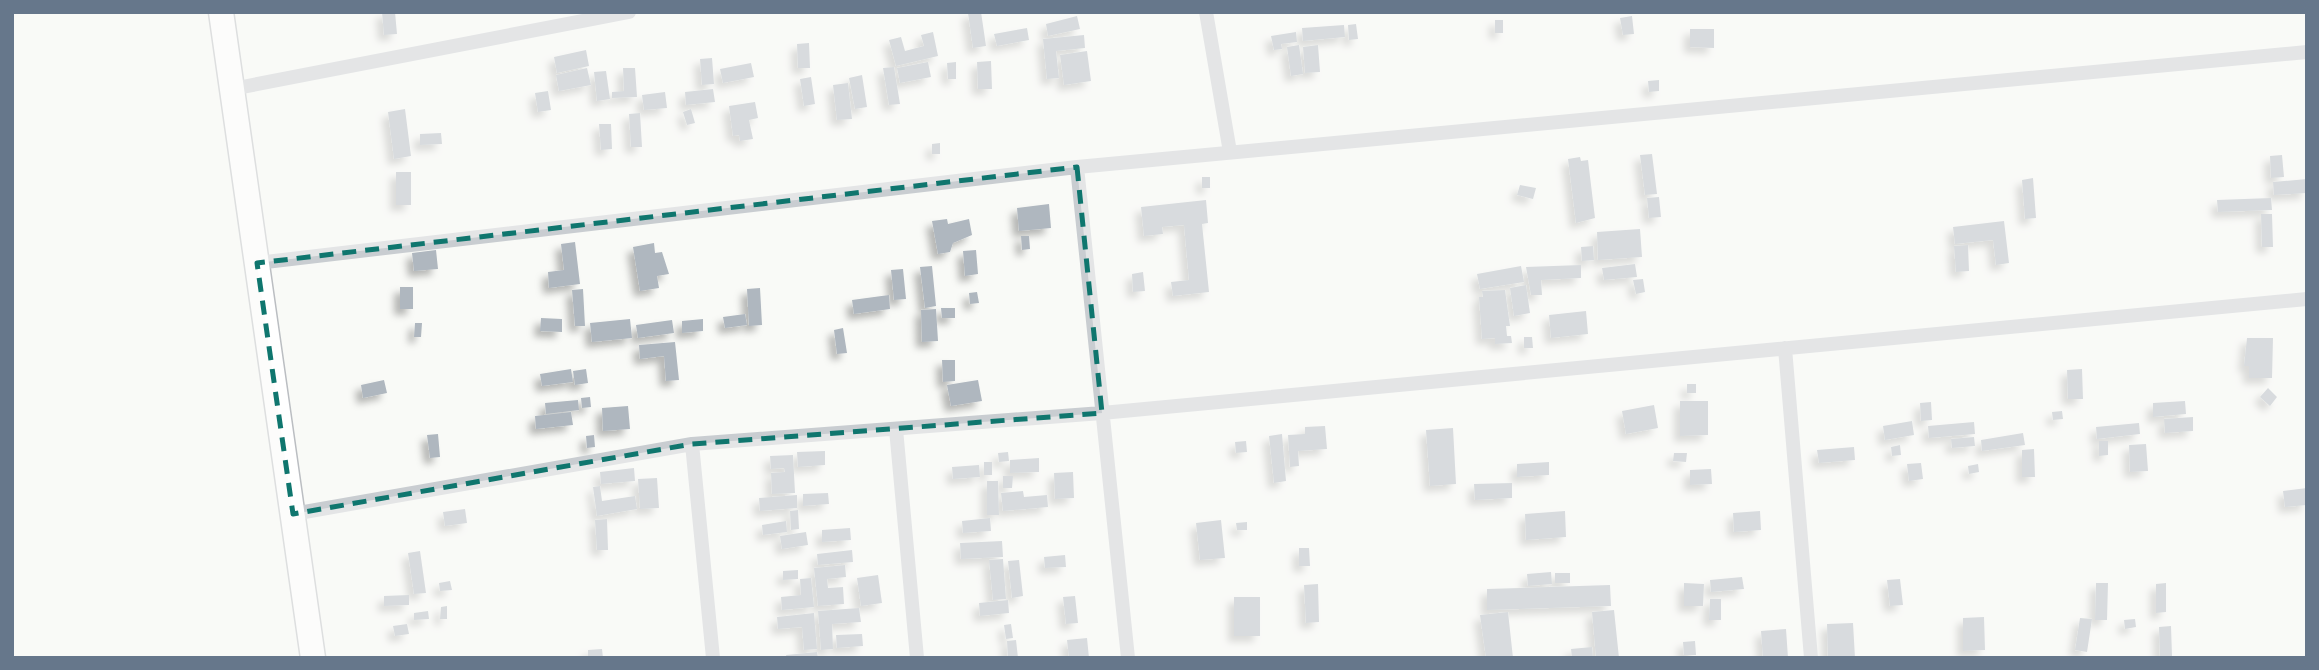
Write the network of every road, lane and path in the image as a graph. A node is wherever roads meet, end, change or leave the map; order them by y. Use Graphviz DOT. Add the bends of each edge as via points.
graph roads {
  1 [pos="221,12"];
  2 [pos="629,12"];
  3 [pos="1206,12"];
  4 [pos="2307,52"];
  5 [pos="232,89"];
  6 [pos="1230,152"];
  7 [pos="1077,167"];
  8 [pos="257,263"];
  9 [pos="2307,299"];
  10 [pos="1785,348"];
  11 [pos="1102,414"];
  12 [pos="896,429"];
  13 [pos="692,444"];
  14 [pos="293,514"];
  15 [pos="313,658"];
  16 [pos="713,658"];
  17 [pos="917,658"];
  18 [pos="1128,658"];
  19 [pos="1811,658"];
  1 -- 5 [label="highway"];
  2 -- 5 [label="street"];
  3 -- 6 [label="street"];
  4 -- 6 [label="street"];
  5 -- 8 [label="highway"];
  6 -- 7 [label="street"];
  7 -- 8 [label="street"];
  7 -- 11 [label="street"];
  8 -- 14 [label="highway"];
  9 -- 10 [label="street"];
  10 -- 11 [label="street"];
  10 -- 19 [label="street"];
  11 -- 12 [label="street"];
  11 -- 18 [label="street"];
  12 -- 13 [label="street"];
  12 -- 17 [label="street"];
  13 -- 14 [label="street"];
  13 -- 16 [label="street"];
  14 -- 15 [label="highway"];
}
